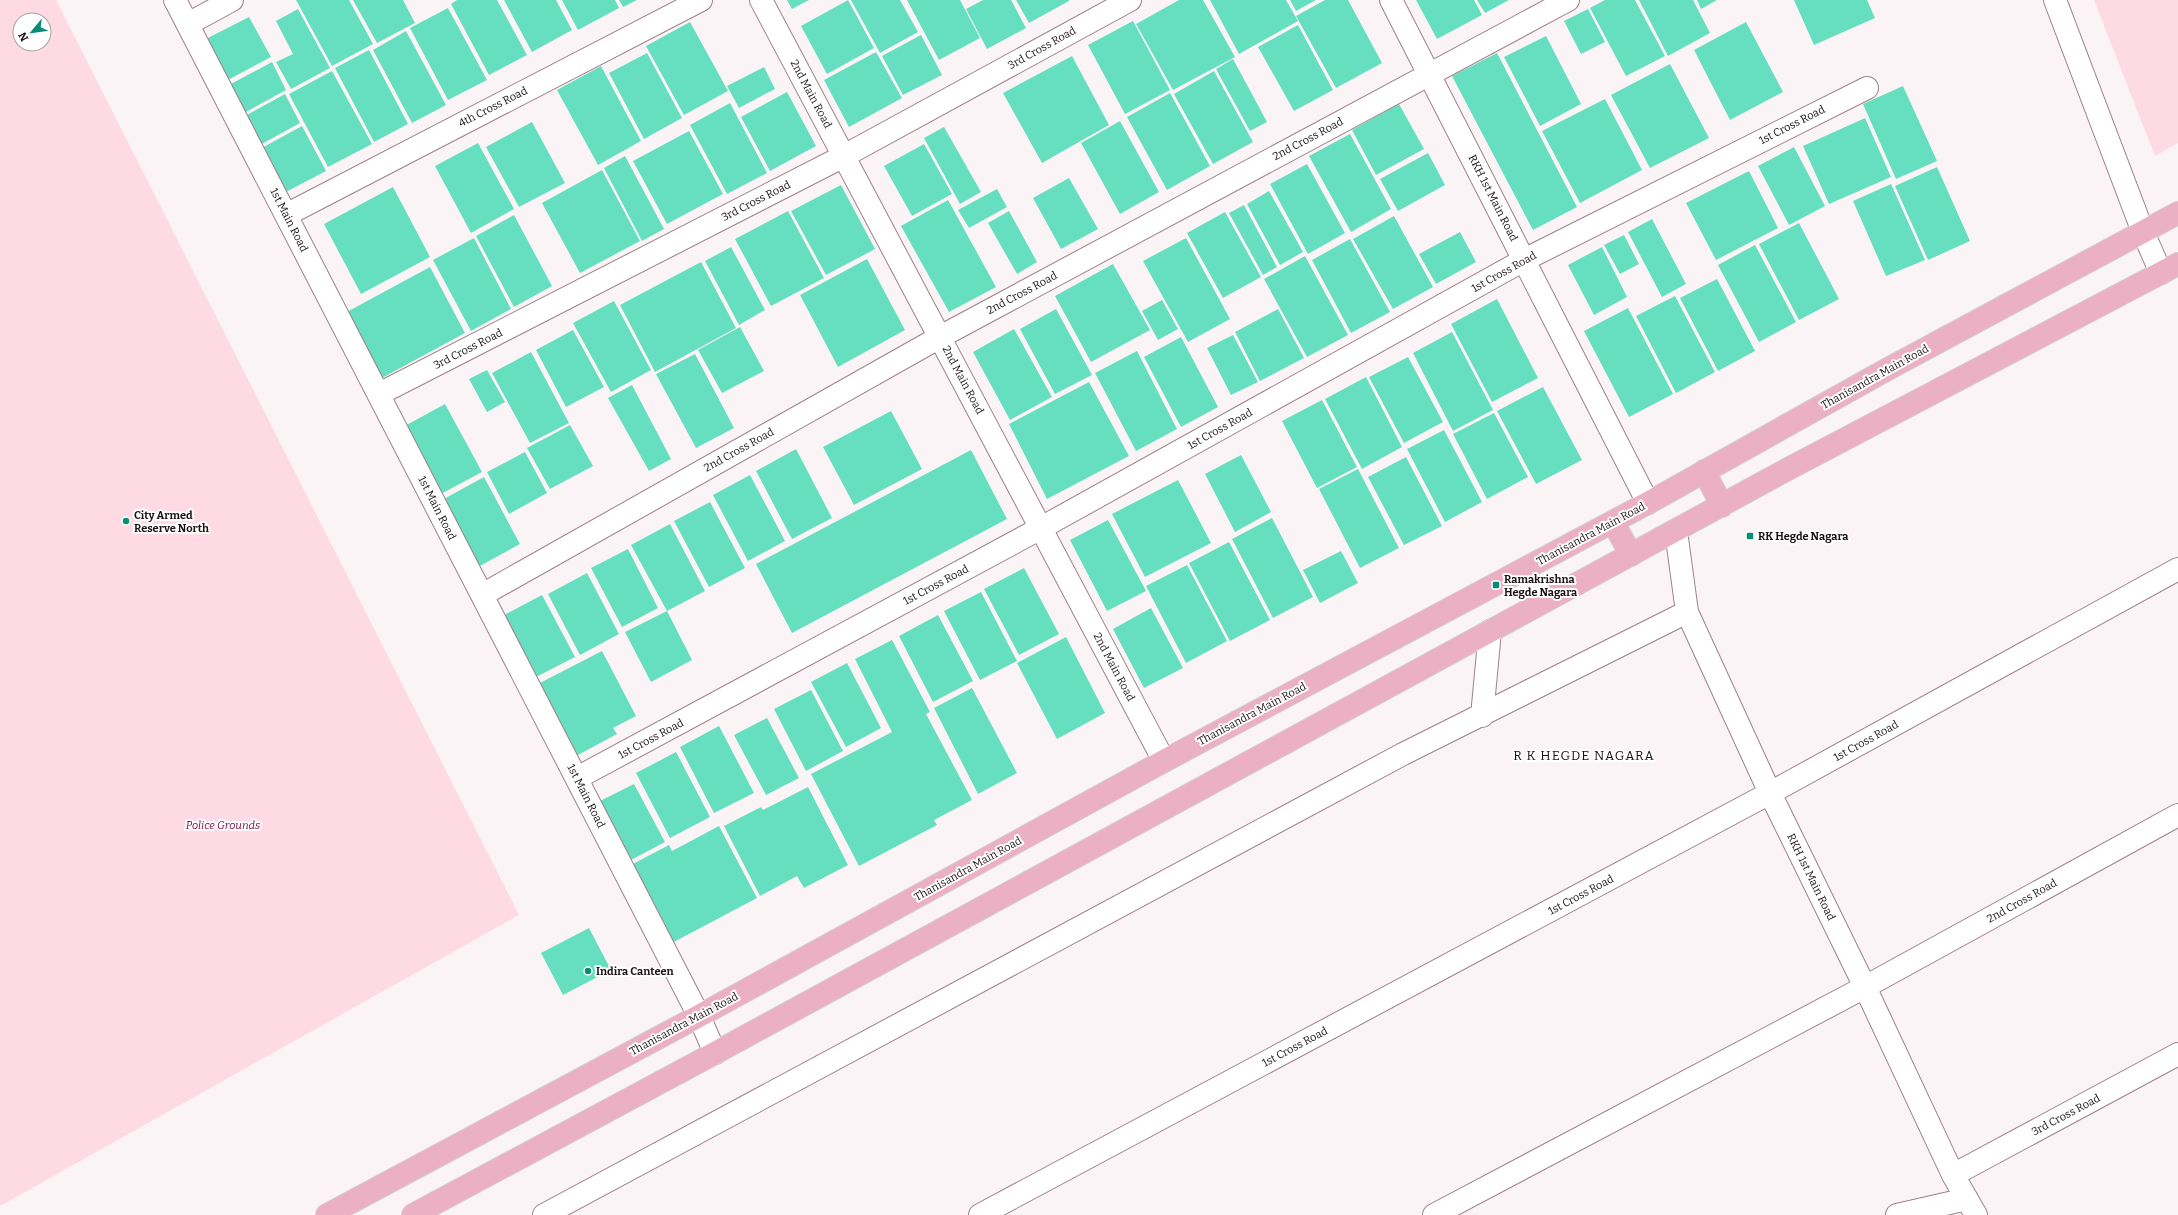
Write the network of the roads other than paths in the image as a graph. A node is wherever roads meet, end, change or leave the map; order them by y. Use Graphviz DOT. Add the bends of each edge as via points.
graph roads {
  1 [pos="175,0"];
  2 [pos="232,0"];
  3 [pos="701,0"];
  4 [pos="761,0"];
  5 [pos="1130,0"];
  6 [pos="1392,0"];
  7 [pos="1568,0"];
  8 [pos="2055,0"];
  9 [pos="188,24"];
  10 [pos="1429,74"];
  11 [pos="1867,88"];
  12 [pos="844,156"];
  13 [pos="2178,213"];
  14 [pos="286,215"];
  15 [pos="2143,232"];
  16 [pos="1524,260"];
  17 [pos="2170,268"];
  18 [pos="940,337"];
  19 [pos="379,394"];
  20 [pos="1704,472"];
  21 [pos="1648,503"];
  22 [pos="1722,506"];
  23 [pos="1614,522"];
  24 [pos="1041,528"];
  25 [pos="1676,530"];
  26 [pos="1630,555"];
  27 [pos="2178,569"];
  28 [pos="482,596"];
  29 [pos="1687,612"];
  30 [pos="1490,631"];
  31 [pos="1482,716"];
  32 [pos="1164,761"];
  33 [pos="577,778"];
  34 [pos="1770,793"];
  35 [pos="2178,815"];
  36 [pos="1865,987"];
  37 [pos="699,1016"];
  38 [pos="715,1053"];
  39 [pos="2178,1054"];
  40 [pos="1953,1175"];
  41 [pos="1971,1207"];
  42 [pos="327,1215"];
  43 [pos="413,1215"];
  44 [pos="544,1215"];
  45 [pos="980,1215"];
  46 [pos="1434,1215"];
  47 [pos="1897,1215"];
  1 -- 9 [label="street, 1st Main Road"];
  2 -- 9 [label="street"];
  3 -- 14 [label="street, 4th Cross Road"];
  4 -- 12 [label="street, 2nd Main Road"];
  5 -- 12 [label="street, 3rd Cross Road"];
  6 -- 10 [label="street, RKH 1st Main Road"];
  7 -- 10 [label="street, 2nd Cross Road"];
  8 -- 15 [label="street"];
  9 -- 14 [label="street, 1st Main Road"];
  10 -- 16 [label="street, RKH 1st Main Road"];
  10 -- 18 [label="street, 2nd Cross Road"];
  11 -- 16 [label="street, 1st Cross Road"];
  12 -- 18 [label="street, 2nd Main Road"];
  12 -- 19 [label="street, 3rd Cross Road"];
  13 -- 15 [label="main road, Thanisandra Main Road"];
  14 -- 19 [label="street, 1st Main Road"];
  15 -- 17 [label="street"];
  15 -- 20 [label="main road, Thanisandra Main Road" via="1886,370"];
  16 -- 21 [label="street, RKH 1st Main Road"];
  16 -- 24 [label="street, 1st Cross Road"];
  17 -- 22 [label="main road"];
  18 -- 24 [label="street, 2nd Main Road"];
  18 -- 28 [label="street, 2nd Cross Road"];
  19 -- 28 [label="street, 1st Main Road"];
  20 -- 21 [label="main road, Thanisandra Main Road"];
  20 -- 22 [label="main road"];
  21 -- 23 [label="main road, Thanisandra Main Road"];
  22 -- 25 [label="main road"];
  23 -- 26 [label="main road"];
  23 -- 32 [label="main road, Thanisandra Main Road"];
  24 -- 32 [label="street, 2nd Main Road"];
  24 -- 33 [label="street, 1st Cross Road"];
  25 -- 26 [label="main road"];
  25 -- 29 [label="street, RKH 1st Main Road"];
  26 -- 30 [label="main road"];
  27 -- 34 [label="street, 1st Cross Road"];
  28 -- 33 [label="street, 1st Main Road"];
  29 -- 31 [label="street"];
  29 -- 34 [label="street, RKH 1st Main Road"];
  30 -- 31 [label="street"];
  30 -- 38 [label="main road"];
  31 -- 44 [label="street" via="1403,754"];
  32 -- 37 [label="main road, Thanisandra Main Road"];
  33 -- 37 [label="street, 1st Main Road"];
  34 -- 36 [label="street, RKH 1st Main Road"];
  34 -- 45 [label="street, 1st Cross Road"];
  35 -- 36 [label="street, 2nd Cross Road"];
  36 -- 40 [label="street, RKH 1st Main Road"];
  36 -- 46 [label="street, 2nd Cross Road"];
  37 -- 38 [label="street, 1st Main Road"];
  37 -- 42 [label="main road, Thanisandra Main Road"];
  38 -- 43 [label="main road"];
  39 -- 40 [label="street, 3rd Cross Road"];
  40 -- 41 [label="street, RKH 1st Main Road"];
  41 -- 47 [label="street"];
}
